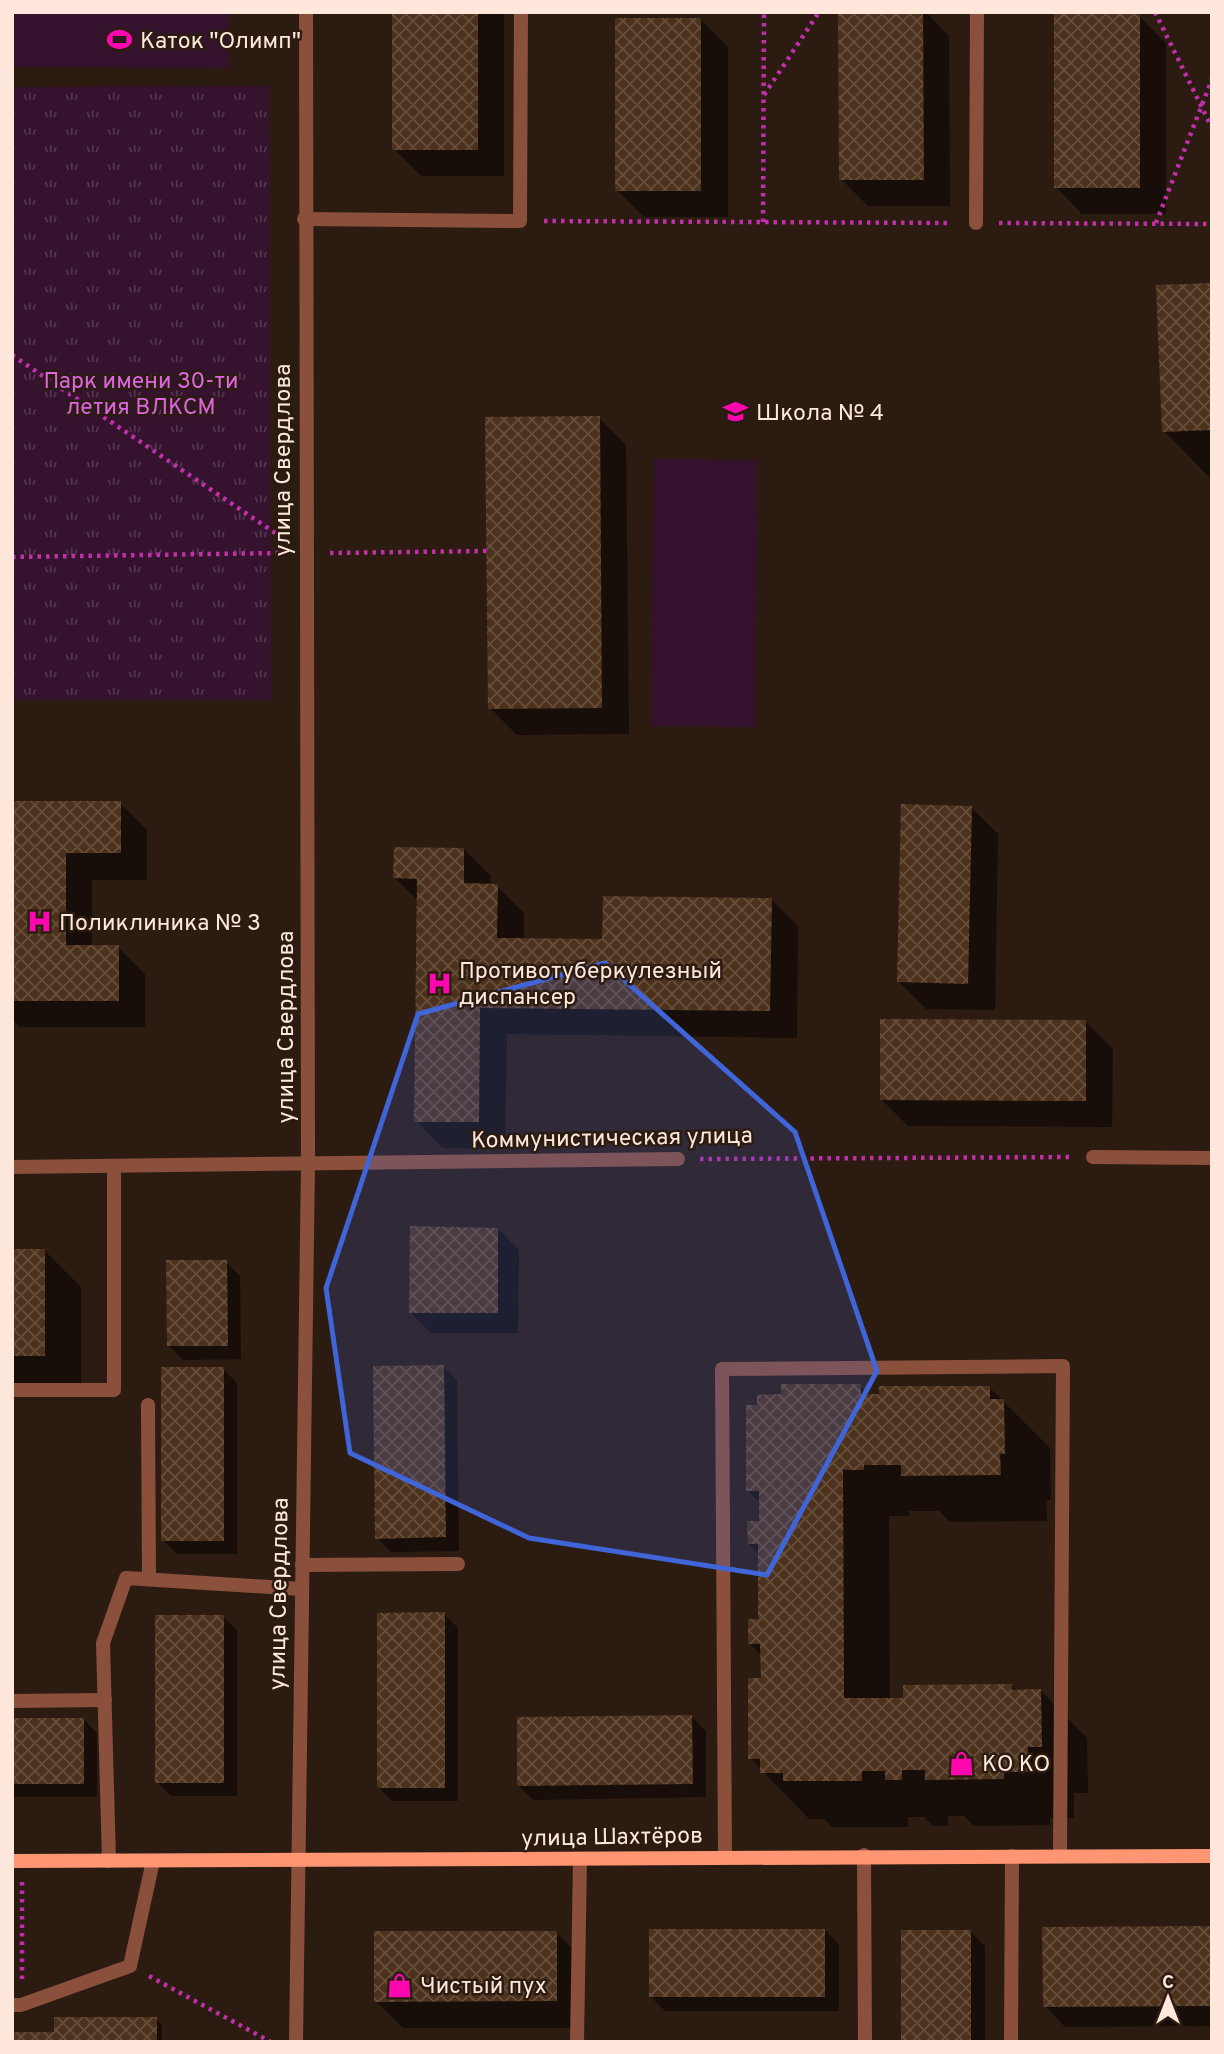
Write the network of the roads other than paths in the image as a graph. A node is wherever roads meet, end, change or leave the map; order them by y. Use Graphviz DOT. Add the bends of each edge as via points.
graph roads {
  1 [pos="306,12"];
  2 [pos="521,12"];
  3 [pos="977,12"];
  4 [pos="304,219"];
  5 [pos="976,223"];
  6 [pos="1093,1157"];
  7 [pos="1212,1158"];
  8 [pos="678,1159"];
  9 [pos="308,1163"];
  10 [pos="114,1166"];
  11 [pos="12,1167"];
  12 [pos="12,1390"];
  13 [pos="148,1405"];
  14 [pos="458,1564"];
  15 [pos="302,1565"];
  16 [pos="149,1580"];
  17 [pos="301,1589"];
  18 [pos="105,1700"];
  19 [pos="12,1701"];
  20 [pos="864,1855"];
  21 [pos="1012,1856"];
  22 [pos="1060,1856"];
  23 [pos="1212,1856"];
  24 [pos="725,1857"];
  25 [pos="580,1859"];
  26 [pos="17,1861"];
  27 [pos="109,1861"];
  28 [pos="152,1861"];
  29 [pos="296,1861"];
  30 [pos="17,2005"];
  31 [pos="296,2042"];
  32 [pos="577,2042"];
  33 [pos="864,2042"];
  34 [pos="1011,2042"];
  1 -- 4 [label="street, улица Свердлова"];
  2 -- 4 [label="street" via="520,221"];
  3 -- 5 [label="street"];
  4 -- 9 [label="street, улица Свердлова"];
  6 -- 7 [label="street"];
  8 -- 9 [label="street, Коммунистическая улица"];
  9 -- 10 [label="street, Коммунистическая улица"];
  9 -- 15 [label="street, улица Свердлова"];
  10 -- 11 [label="street, Коммунистическая улица"];
  10 -- 12 [label="street" via="114,1390"];
  13 -- 16 [label="street"];
  14 -- 15 [label="street"];
  15 -- 17 [label="street, улица Свердлова"];
  16 -- 17 [label="street"];
  16 -- 18 [label="street" via="126,1578 103,1643"];
  17 -- 29 [label="street, улица Свердлова"];
  18 -- 19 [label="street"];
  18 -- 27 [label="street"];
  20 -- 21 [label="street, улица Шахтёров"];
  20 -- 24 [label="street, улица Шахтёров"];
  20 -- 33 [label="street"];
  21 -- 22 [label="street, улица Шахтёров"];
  21 -- 34 [label="street"];
  22 -- 23 [label="street, улица Шахтёров"];
  22 -- 24 [label="street" via="1063,1366 722,1369"];
  24 -- 25 [label="street, улица Шахтёров"];
  25 -- 29 [label="street, улица Шахтёров"];
  25 -- 32 [label="street"];
  26 -- 27 [label="street, улица Шахтёров"];
  27 -- 28 [label="street, улица Шахтёров"];
  28 -- 29 [label="street, улица Шахтёров"];
  28 -- 30 [label="street" via="130,1966"];
  29 -- 31 [label="street, улица Свердлова"];
}
